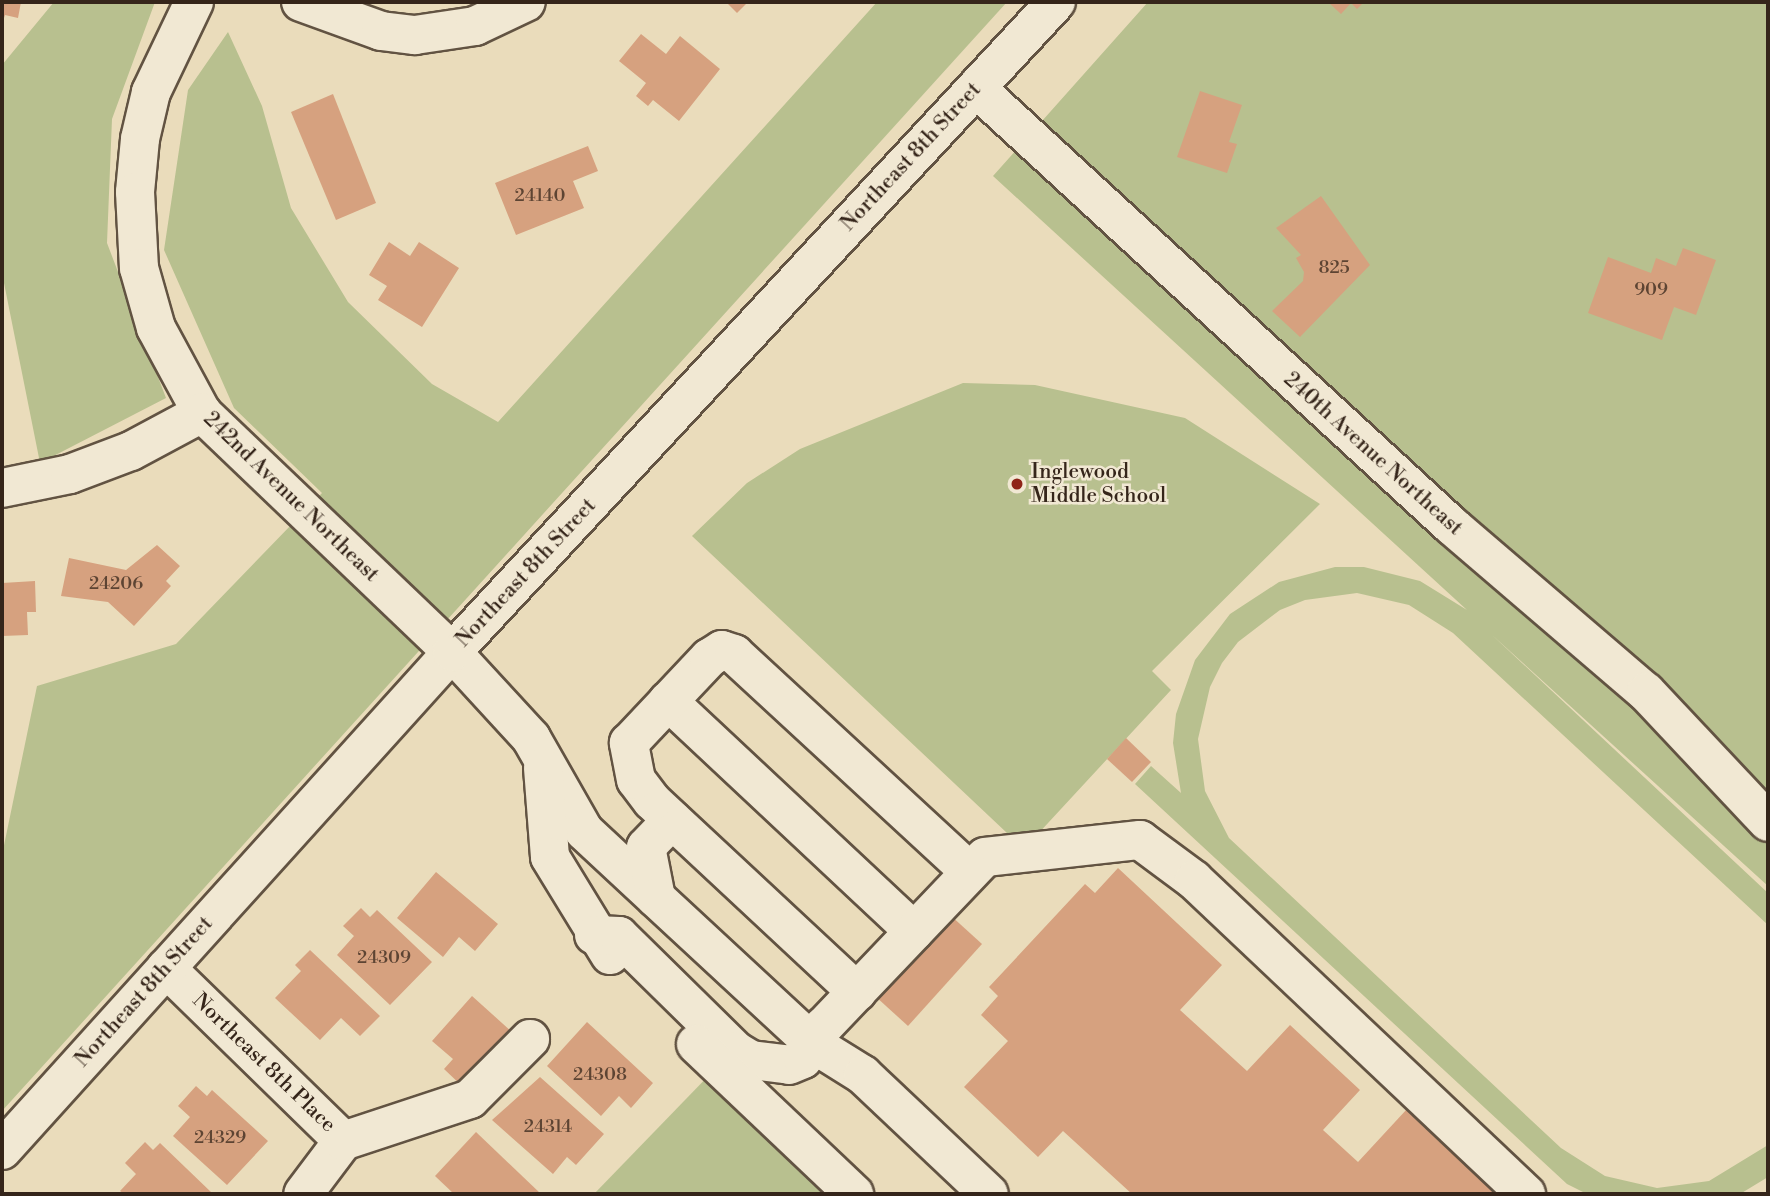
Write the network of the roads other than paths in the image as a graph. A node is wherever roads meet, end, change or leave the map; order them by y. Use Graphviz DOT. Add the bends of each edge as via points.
graph roads {
  1 [pos="194,2"];
  2 [pos="301,2"];
  3 [pos="526,2"];
  4 [pos="1056,2"];
  5 [pos="976,88"];
  6 [pos="202,413"];
  7 [pos="2,488"];
  8 [pos="452,652"];
  9 [pos="668,701"];
  10 [pos="543,763"];
  11 [pos="672,820"];
  12 [pos="1768,822"];
  13 [pos="618,865"];
  14 [pos="970,872"];
  15 [pos="571,888"];
  16 [pos="656,898"];
  17 [pos="914,931"];
  18 [pos="594,935"];
  19 [pos="166,968"];
  20 [pos="857,992"];
  21 [pos="530,1039"];
  22 [pos="815,1045"];
  23 [pos="343,1141"];
  24 [pos="2,1150"];
  25 [pos="303,1194"];
  26 [pos="854,1194"];
  27 [pos="989,1194"];
  28 [pos="1526,1194"];
  1 -- 6 [label="street, 242nd Avenue Northeast" via="151,92 135,192 139,268 156,328"];
  2 -- 3 [label="street" via="381,30 415,35 475,26"];
  4 -- 5 [label="street, Northeast 8th Street"];
  5 -- 8 [label="street, Northeast 8th Street"];
  5 -- 12 [label="street, 240th Avenue Northeast" via="1452,526 1646,692"];
  6 -- 7 [label="street" via="131,451 70,474"];
  6 -- 8 [label="street, 242nd Avenue Northeast"];
  8 -- 10 [label="street, 242nd Avenue Northeast" via="531,738"];
  8 -- 19 [label="street, Northeast 8th Street"];
  9 -- 11 [label="street" via="629,743 629,763 652,801"];
  9 -- 14 [label="street" via="709,658 722,650 734,654"];
  9 -- 17 [label="street"];
  10 -- 13 [label="street, 242nd Avenue Northeast" via="584,831"];
  10 -- 15 [label="street" via="550,857"];
  11 -- 16 [label="street" via="646,847"];
  11 -- 20 [label="street"];
  13 -- 15 [label="street" via="591,870"];
  13 -- 16 [label="street, 242nd Avenue Northeast"];
  14 -- 17 [label="street"];
  14 -- 28 [label="street" via="985,857 1140,840 1194,880"];
  15 -- 18 [label="street"];
  16 -- 22 [label="street, 242nd Avenue Northeast"];
  17 -- 20 [label="street"];
  18 -- 22 [label="street" via="619,936 751,1060 789,1065"];
  18 -- 26 [label="street" via="737,1085"];
  19 -- 23 [label="street, Northeast 8th Place"];
  19 -- 24 [label="street, Northeast 8th Street"];
  20 -- 22 [label="street" via="824,1026"];
  21 -- 23 [label="street" via="470,1099"];
  22 -- 27 [label="street, 242nd Avenue Northeast" via="863,1076"];
  23 -- 25 [label="street, Northeast 8th Place"];
}
